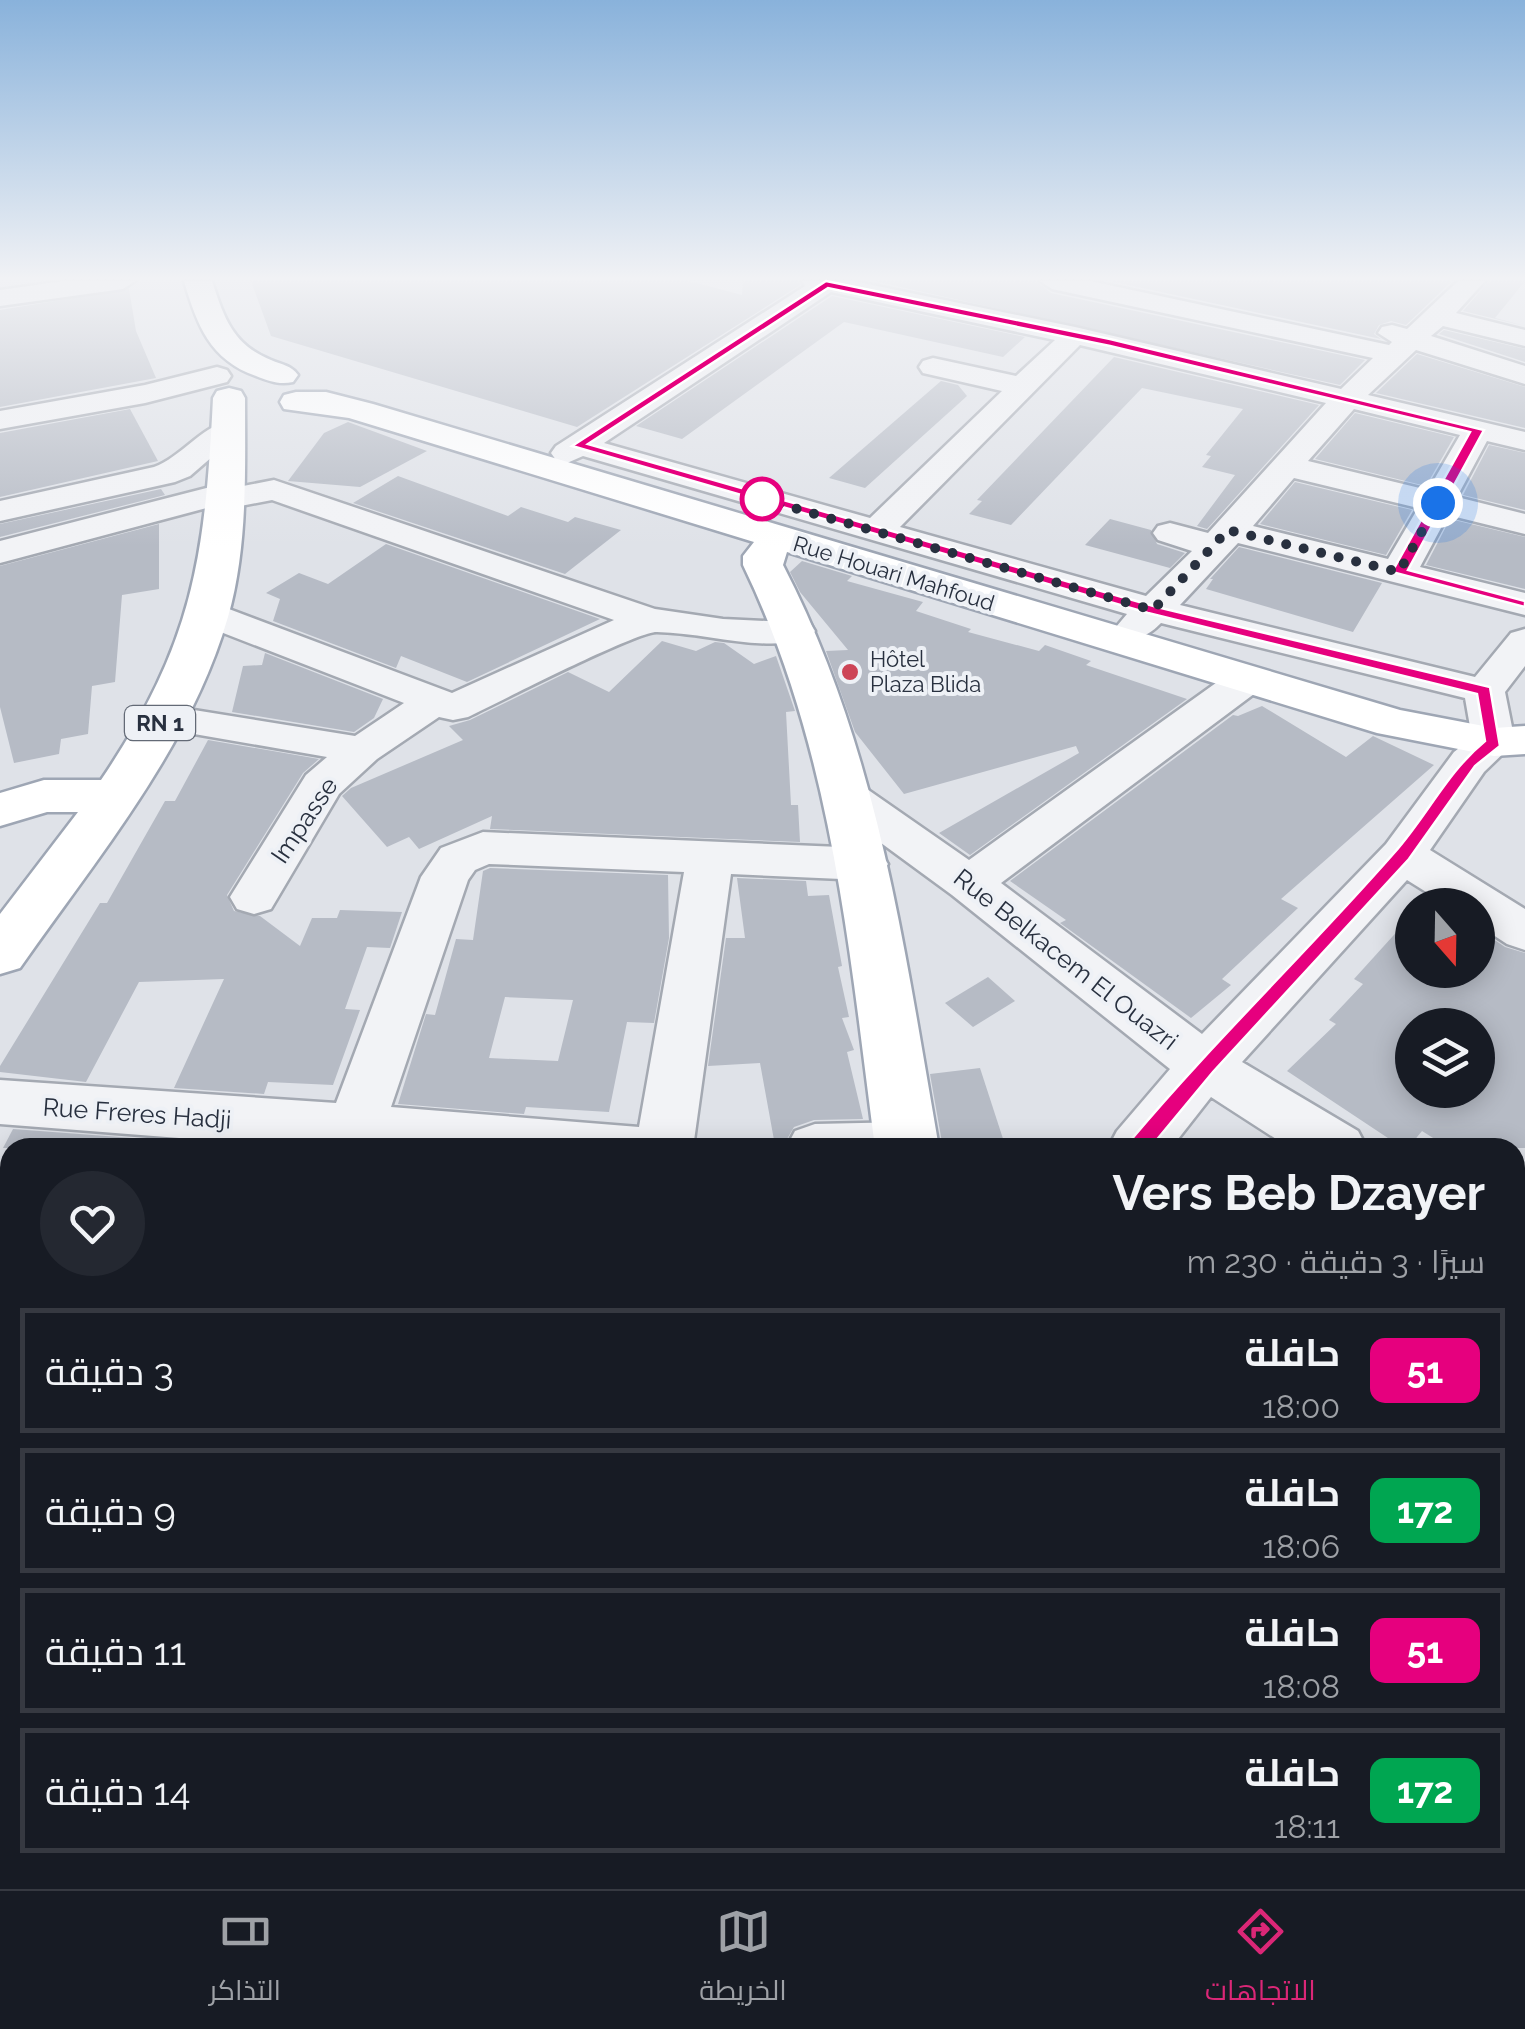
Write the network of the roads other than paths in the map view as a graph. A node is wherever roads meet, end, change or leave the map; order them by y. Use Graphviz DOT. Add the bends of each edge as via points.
graph roads {
  1 [pos="205,369"];
  2 [pos="255,369"];
  3 [pos="693,369"];
  4 [pos="943,369"];
  5 [pos="1038,369"];
  6 [pos="1237,369"];
  7 [pos="1378,369"];
  8 [pos="1500,369"];
  9 [pos="1525,375"];
  10 [pos="1020,386"];
  11 [pos="289,391"];
  12 [pos="1345,400"];
  13 [pos="0,420"];
  14 [pos="1478,430"];
  15 [pos="226,440"];
  16 [pos="1525,441"];
  17 [pos="573,449"];
  18 [pos="1286,466"];
  19 [pos="162,476"];
  20 [pos="1438,503"];
  21 [pos="0,512"];
  22 [pos="791,523"];
  23 [pos="1525,524"];
  24 [pos="1170,532"];
  25 [pos="874,533"];
  26 [pos="1220,538"];
  27 [pos="0,552"];
  28 [pos="1399,572"];
  29 [pos="1525,604"];
  30 [pos="208,614"];
  31 [pos="648,619"];
  32 [pos="1138,624"];
  33 [pos="796,631"];
  34 [pos="1525,641"];
  35 [pos="1248,679"];
  36 [pos="432,703"];
  37 [pos="163,717"];
  38 [pos="1503,717"];
  39 [pos="362,750"];
  40 [pos="112,796"];
  41 [pos="848,797"];
  42 [pos="0,810"];
  43 [pos="1403,855"];
  44 [pos="710,859"];
  45 [pos="864,864"];
  46 [pos="969,883"];
  47 [pos="254,897"];
  48 [pos="1525,932"];
  49 [pos="0,954"];
  50 [pos="1205,1066"];
  51 [pos="0,1102"];
  52 [pos="352,1138"];
  53 [pos="666,1138"];
  54 [pos="906,1138"];
  55 [pos="1146,1138"];
  56 [pos="1322,1138"];
  1 -- 15 [label="main road"];
  2 -- 11 [label="main road"];
  3 -- 17 [label="street"];
  4 -- 10 [label="street"];
  5 -- 10 [label="street"];
  6 -- 12 [label="street"];
  7 -- 12 [label="street"];
  8 -- 9 [label="street"];
  10 -- 25 [label="street"];
  11 -- 15 [label="main road, RN 1"];
  11 -- 15 [label="main road" via="250,408"];
  11 -- 17 [label="main road, Rue Houari Mahfoud" via="332,382"];
  11 -- 22 [label="main road, Rue Houari Mahfoud"];
  12 -- 14 [label="street"];
  12 -- 18 [label="street"];
  13 -- 15 [label="street" via="145,394"];
  14 -- 16 [label="street"];
  14 -- 20 [label="street"];
  15 -- 19 [label="street"];
  15 -- 19 [label="street"];
  15 -- 27 [label="street"];
  15 -- 30 [label="main road, RN 1"];
  15 -- 31 [label="street" via="274,490"];
  17 -- 22 [label="main road, Rue Houari Mahfoud"];
  18 -- 20 [label="street"];
  18 -- 26 [label="street"];
  19 -- 21 [label="street"];
  20 -- 23 [label="street"];
  20 -- 28 [label="street"];
  22 -- 25 [label="street"];
  22 -- 32 [label="main road, Rue Houari Mahfoud"];
  22 -- 33 [label="main road" via="763,565"];
  24 -- 26 [label="street"];
  25 -- 32 [label="street"];
  26 -- 28 [label="street"];
  26 -- 32 [label="street"];
  28 -- 29 [label="street"];
  30 -- 36 [label="street"];
  30 -- 37 [label="main road, RN 1"];
  31 -- 33 [label="street"];
  31 -- 36 [label="street" via="453,708"];
  32 -- 35 [label="main road, Rue Houari Mahfoud"];
  32 -- 38 [label="main road, Rue Houari Mahfoud"];
  33 -- 41 [label="main road"];
  34 -- 38 [label="street"];
  35 -- 38 [label="main road, Rue Houari Mahfoud" via="1393,723"];
  35 -- 46 [label="street"];
  36 -- 39 [label="street, Impasse"];
  37 -- 39 [label="street"];
  37 -- 40 [label="main road, RN 1"];
  38 -- 43 [label="street"];
  39 -- 47 [label="street, Impasse" via="322,785"];
  40 -- 42 [label="main road" via="44,796"];
  40 -- 49 [label="main road, RN 1"];
  41 -- 45 [label="main road"];
  41 -- 46 [label="street, Rue Belkacem El Ouazri"];
  43 -- 48 [label="street"];
  43 -- 50 [label="street"];
  44 -- 45 [label="street"];
  44 -- 52 [label="street" via="483,848 458,859"];
  44 -- 53 [label="street"];
  45 -- 54 [label="main road"];
  46 -- 50 [label="street, Rue Belkacem El Ouazri"];
  50 -- 55 [label="street"];
  50 -- 56 [label="street, Rue Belkacem El Ouazri"];
  51 -- 52 [label="street, Rue Freres Hadji"];
}
